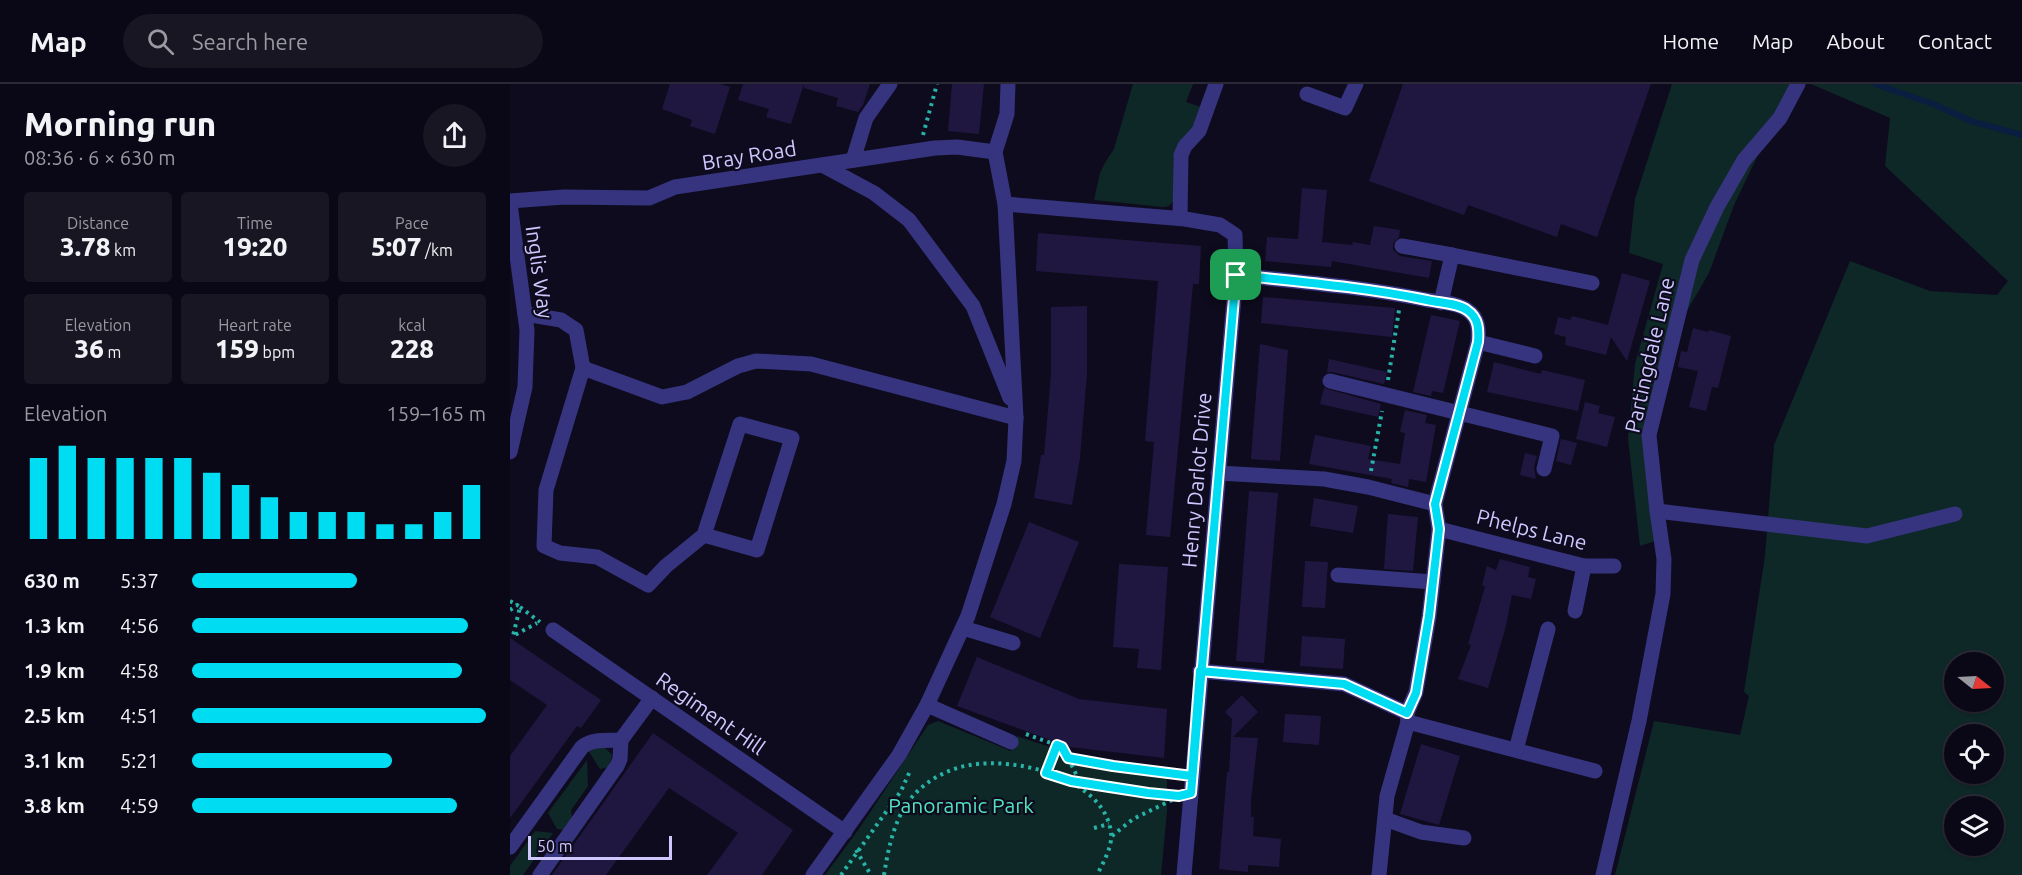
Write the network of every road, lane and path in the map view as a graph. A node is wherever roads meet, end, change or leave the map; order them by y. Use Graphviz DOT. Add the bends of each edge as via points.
graph roads {
  1 [pos="890,84"];
  2 [pos="938,84"];
  3 [pos="1008,84"];
  4 [pos="1216,84"];
  5 [pos="1356,84"];
  6 [pos="1798,84"];
  7 [pos="1307,94"];
  8 [pos="919,150"];
  9 [pos="995,152"];
  10 [pos="853,160"];
  11 [pos="822,165"];
  12 [pos="510,203"];
  13 [pos="1005,204"];
  14 [pos="1180,218"];
  15 [pos="1402,246"];
  16 [pos="1452,255"];
  17 [pos="1236,275"];
  18 [pos="1592,283"];
  19 [pos="1441,303"];
  20 [pos="525,314"];
  21 [pos="1478,342"];
  22 [pos="1535,356"];
  23 [pos="582,368"];
  24 [pos="1330,381"];
  25 [pos="1459,414"];
  26 [pos="1016,418"];
  27 [pos="510,452"];
  28 [pos="1544,469"];
  29 [pos="1218,473"];
  30 [pos="1435,504"];
  31 [pos="1657,511"];
  32 [pos="1955,514"];
  33 [pos="1439,529"];
  34 [pos="705,536"];
  35 [pos="1584,566"];
  36 [pos="1614,566"];
  37 [pos="1338,575"];
  38 [pos="1433,582"];
  39 [pos="510,600"];
  40 [pos="518,606"];
  41 [pos="510,610"];
  42 [pos="1575,611"];
  43 [pos="547,626"];
  44 [pos="963,628"];
  45 [pos="1548,629"];
  46 [pos="1013,643"];
  47 [pos="1200,671"];
  48 [pos="652,698"];
  49 [pos="927,705"];
  50 [pos="1407,717"];
  51 [pos="1016,737"];
  52 [pos="621,740"];
  53 [pos="1057,745"];
  54 [pos="1516,750"];
  55 [pos="1068,758"];
  56 [pos="1004,760"];
  57 [pos="1011,763"];
  58 [pos="910,770"];
  59 [pos="1595,771"];
  60 [pos="1046,773"];
  61 [pos="1192,776"];
  62 [pos="1071,781"];
  63 [pos="1080,783"];
  64 [pos="897,798"];
  65 [pos="907,804"];
  66 [pos="1385,819"];
  67 [pos="1109,824"];
  68 [pos="1094,828"];
  69 [pos="845,832"];
  70 [pos="1111,837"];
  71 [pos="1464,838"];
  72 [pos="510,847"];
  73 [pos="857,851"];
  74 [pos="540,875"];
  75 [pos="813,875"];
  76 [pos="841,875"];
  77 [pos="871,875"];
  78 [pos="884,875"];
  79 [pos="1097,875"];
  80 [pos="1184,875"];
  81 [pos="1379,875"];
  82 [pos="1603,875"];
  1 -- 10 [label="street" via="866,118"];
  2 -- 8 [label="path"];
  3 -- 9 [label="street" via="1006,114"];
  4 -- 14 [label="street" via="1199,131 1181,155"];
  5 -- 7 [label="street" via="1345,108"];
  6 -- 31 [label="street, Partingdale Lane" via="1780,118 1744,160 1692,260 1649,435"];
  8 -- 9 [label="street, Bray Road" via="957,147"];
  8 -- 10 [label="street, Bray Road"];
  9 -- 13 [label="street"];
  10 -- 11 [label="street, Bray Road"];
  11 -- 12 [label="street, Bray Road" via="675,187 649,198 564,197"];
  11 -- 26 [label="street" via="874,193 909,220 973,306"];
  12 -- 20 [label="street, Inglis Way"];
  13 -- 14 [label="street, Henry Darlot Drive"];
  13 -- 26 [label="street"];
  14 -- 17 [label="street, Henry Darlot Drive" via="1220,225 1235,235"];
  15 -- 16 [label="street"];
  16 -- 18 [label="street"];
  16 -- 19 [label="street"];
  17 -- 19 [label="street" via="1351,286"];
  17 -- 29 [label="street, Henry Darlot Drive"];
  19 -- 21 [label="street" via="1466,309 1476,318"];
  20 -- 23 [label="street" via="561,320 576,330"];
  20 -- 27 [label="street, Inglis Way" via="525,387"];
  21 -- 22 [label="street"];
  21 -- 25 [label="street"];
  23 -- 26 [label="street" via="662,397 687,392 756,361 811,364"];
  23 -- 34 [label="street" via="546,490 544,546 560,553 597,557 648,585"];
  24 -- 25 [label="street"];
  25 -- 28 [label="street" via="1552,436"];
  25 -- 30 [label="street"];
  26 -- 44 [label="street" via="1014,461 1004,504"];
  29 -- 30 [label="street" via="1324,479"];
  29 -- 47 [label="street, Henry Darlot Drive"];
  30 -- 33 [label="street"];
  31 -- 32 [label="street" via="1867,536"];
  31 -- 82 [label="street, Partingdale Lane" via="1664,559 1663,594 1639,721"];
  33 -- 35 [label="street, Phelps Lane"];
  33 -- 38 [label="street"];
  34 -- 34 [label="street" via="740,424 792,438 757,550"];
  35 -- 36 [label="street, Phelps Lane"];
  35 -- 42 [label="street"];
  37 -- 38 [label="street"];
  38 -- 50 [label="street" via="1416,693"];
  39 -- 40 [label="path"];
  40 -- 41 [label="path"];
  40 -- 43 [label="path"];
  40 -- 43 [label="path" via="513,636"];
  43 -- 48 [label="street, Regiment Hill"];
  44 -- 46 [label="street"];
  44 -- 49 [label="street"];
  45 -- 54 [label="street"];
  47 -- 50 [label="street" via="1344,684"];
  47 -- 61 [label="street, Henry Darlot Drive"];
  48 -- 52 [label="street"];
  48 -- 69 [label="street, Regiment Hill"];
  49 -- 51 [label="street"];
  49 -- 69 [label="street" via="899,755"];
  50 -- 54 [label="street"];
  50 -- 66 [label="street"];
  51 -- 53 [label="path"];
  52 -- 72 [label="street" via="598,740 582,747"];
  52 -- 74 [label="street" via="617,766"];
  53 -- 55 [label="path"];
  53 -- 60 [label="path"];
  54 -- 59 [label="street"];
  55 -- 61 [label="path"];
  55 -- 63 [label="path"];
  56 -- 57 [label="path"];
  57 -- 60 [label="path"];
  57 -- 65 [label="path" via="952,770 920,788"];
  58 -- 64 [label="path"];
  60 -- 62 [label="path"];
  61 -- 80 [label="street, Henry Darlot Drive"];
  62 -- 63 [label="path"];
  62 -- 67 [label="path" via="1100,806"];
  63 -- 70 [label="path" via="1179,796 1133,819"];
  64 -- 65 [label="path"];
  64 -- 73 [label="path"];
  65 -- 78 [label="path" via="892,836"];
  66 -- 71 [label="street" via="1421,832"];
  66 -- 81 [label="street"];
  67 -- 68 [label="path"];
  67 -- 70 [label="path"];
  69 -- 75 [label="street"];
  70 -- 79 [label="path"];
  73 -- 76 [label="path"];
  73 -- 77 [label="path"];
}
